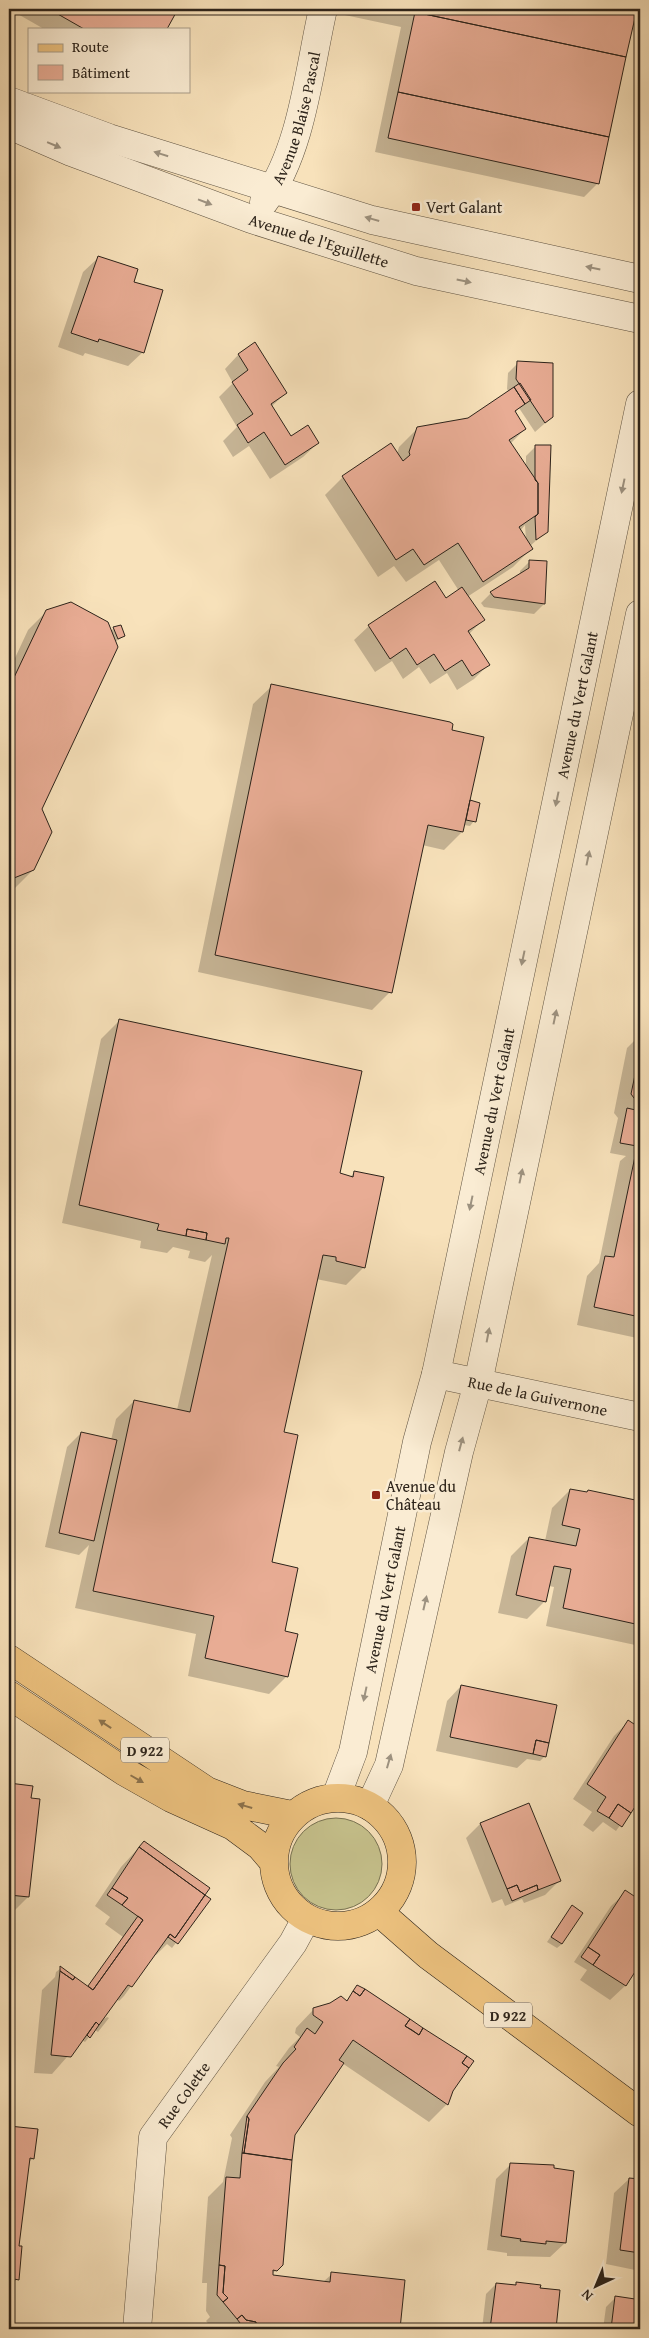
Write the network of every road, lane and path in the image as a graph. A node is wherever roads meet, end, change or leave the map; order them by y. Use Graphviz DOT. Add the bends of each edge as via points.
graph roads {
  1 [pos="322,9"];
  2 [pos="9,101"];
  3 [pos="9,126"];
  4 [pos="274,188"];
  5 [pos="251,220"];
  6 [pos="640,279"];
  7 [pos="640,319"];
  8 [pos="640,404"];
  9 [pos="640,614"];
  10 [pos="436,1374"];
  11 [pos="478,1383"];
  12 [pos="640,1417"];
  13 [pos="9,1659"];
  14 [pos="9,1695"];
  15 [pos="336,1797"];
  16 [pos="370,1806"];
  17 [pos="292,1815"];
  18 [pos="272,1860"];
  19 [pos="379,1912"];
  20 [pos="306,1919"];
  21 [pos="640,2113"];
  22 [pos="137,2329"];
  1 -- 4 [label="street, Avenue Blaise Pascal" via="295,138"];
  4 -- 2 [label="street, one-way" via="109,138"];
  3 -- 5 [label="street, Avenue de l'Eguillette, one-way"];
  4 -- 5 [label="street, Avenue Blaise Pascal"];
  6 -- 4 [label="street, one-way" via="372,220"];
  5 -- 7 [label="street, Avenue de l'Eguillette, one-way" via="416,271"];
  8 -- 10 [label="street, Avenue du Vert Galant, one-way"];
  11 -- 9 [label="street, one-way"];
  10 -- 11 [label="street, Rue de la Guivernone"];
  10 -- 15 [label="street, Avenue du Vert Galant, one-way" via="416,1450 353,1752"];
  11 -- 12 [label="street, Rue de la Guivernone"];
  16 -- 11 [label="street, one-way" via="389,1765 459,1452"];
  17 -- 13 [label="main road, D 922, one-way" via="243,1806 207,1791"];
  14 -- 18 [label="main road, D 922, one-way" via="125,1772 171,1798 234,1826"];
  15 -- 16 [label="main road"];
  15 -- 17 [label="main road" via="314,1802"];
  16 -- 19 [label="main road" via="384,1817 401,1848 402,1870 396,1892"];
  17 -- 18 [label="main road" via="279,1834"];
  18 -- 20 [label="main road" via="276,1882 286,1902"];
  19 -- 20 [label="main road" via="359,1923 336,1926"];
  19 -- 21 [label="main road, D 922" via="428,1955"];
  20 -- 22 [label="street, Rue Colette" via="293,1943 153,2137"];
}
